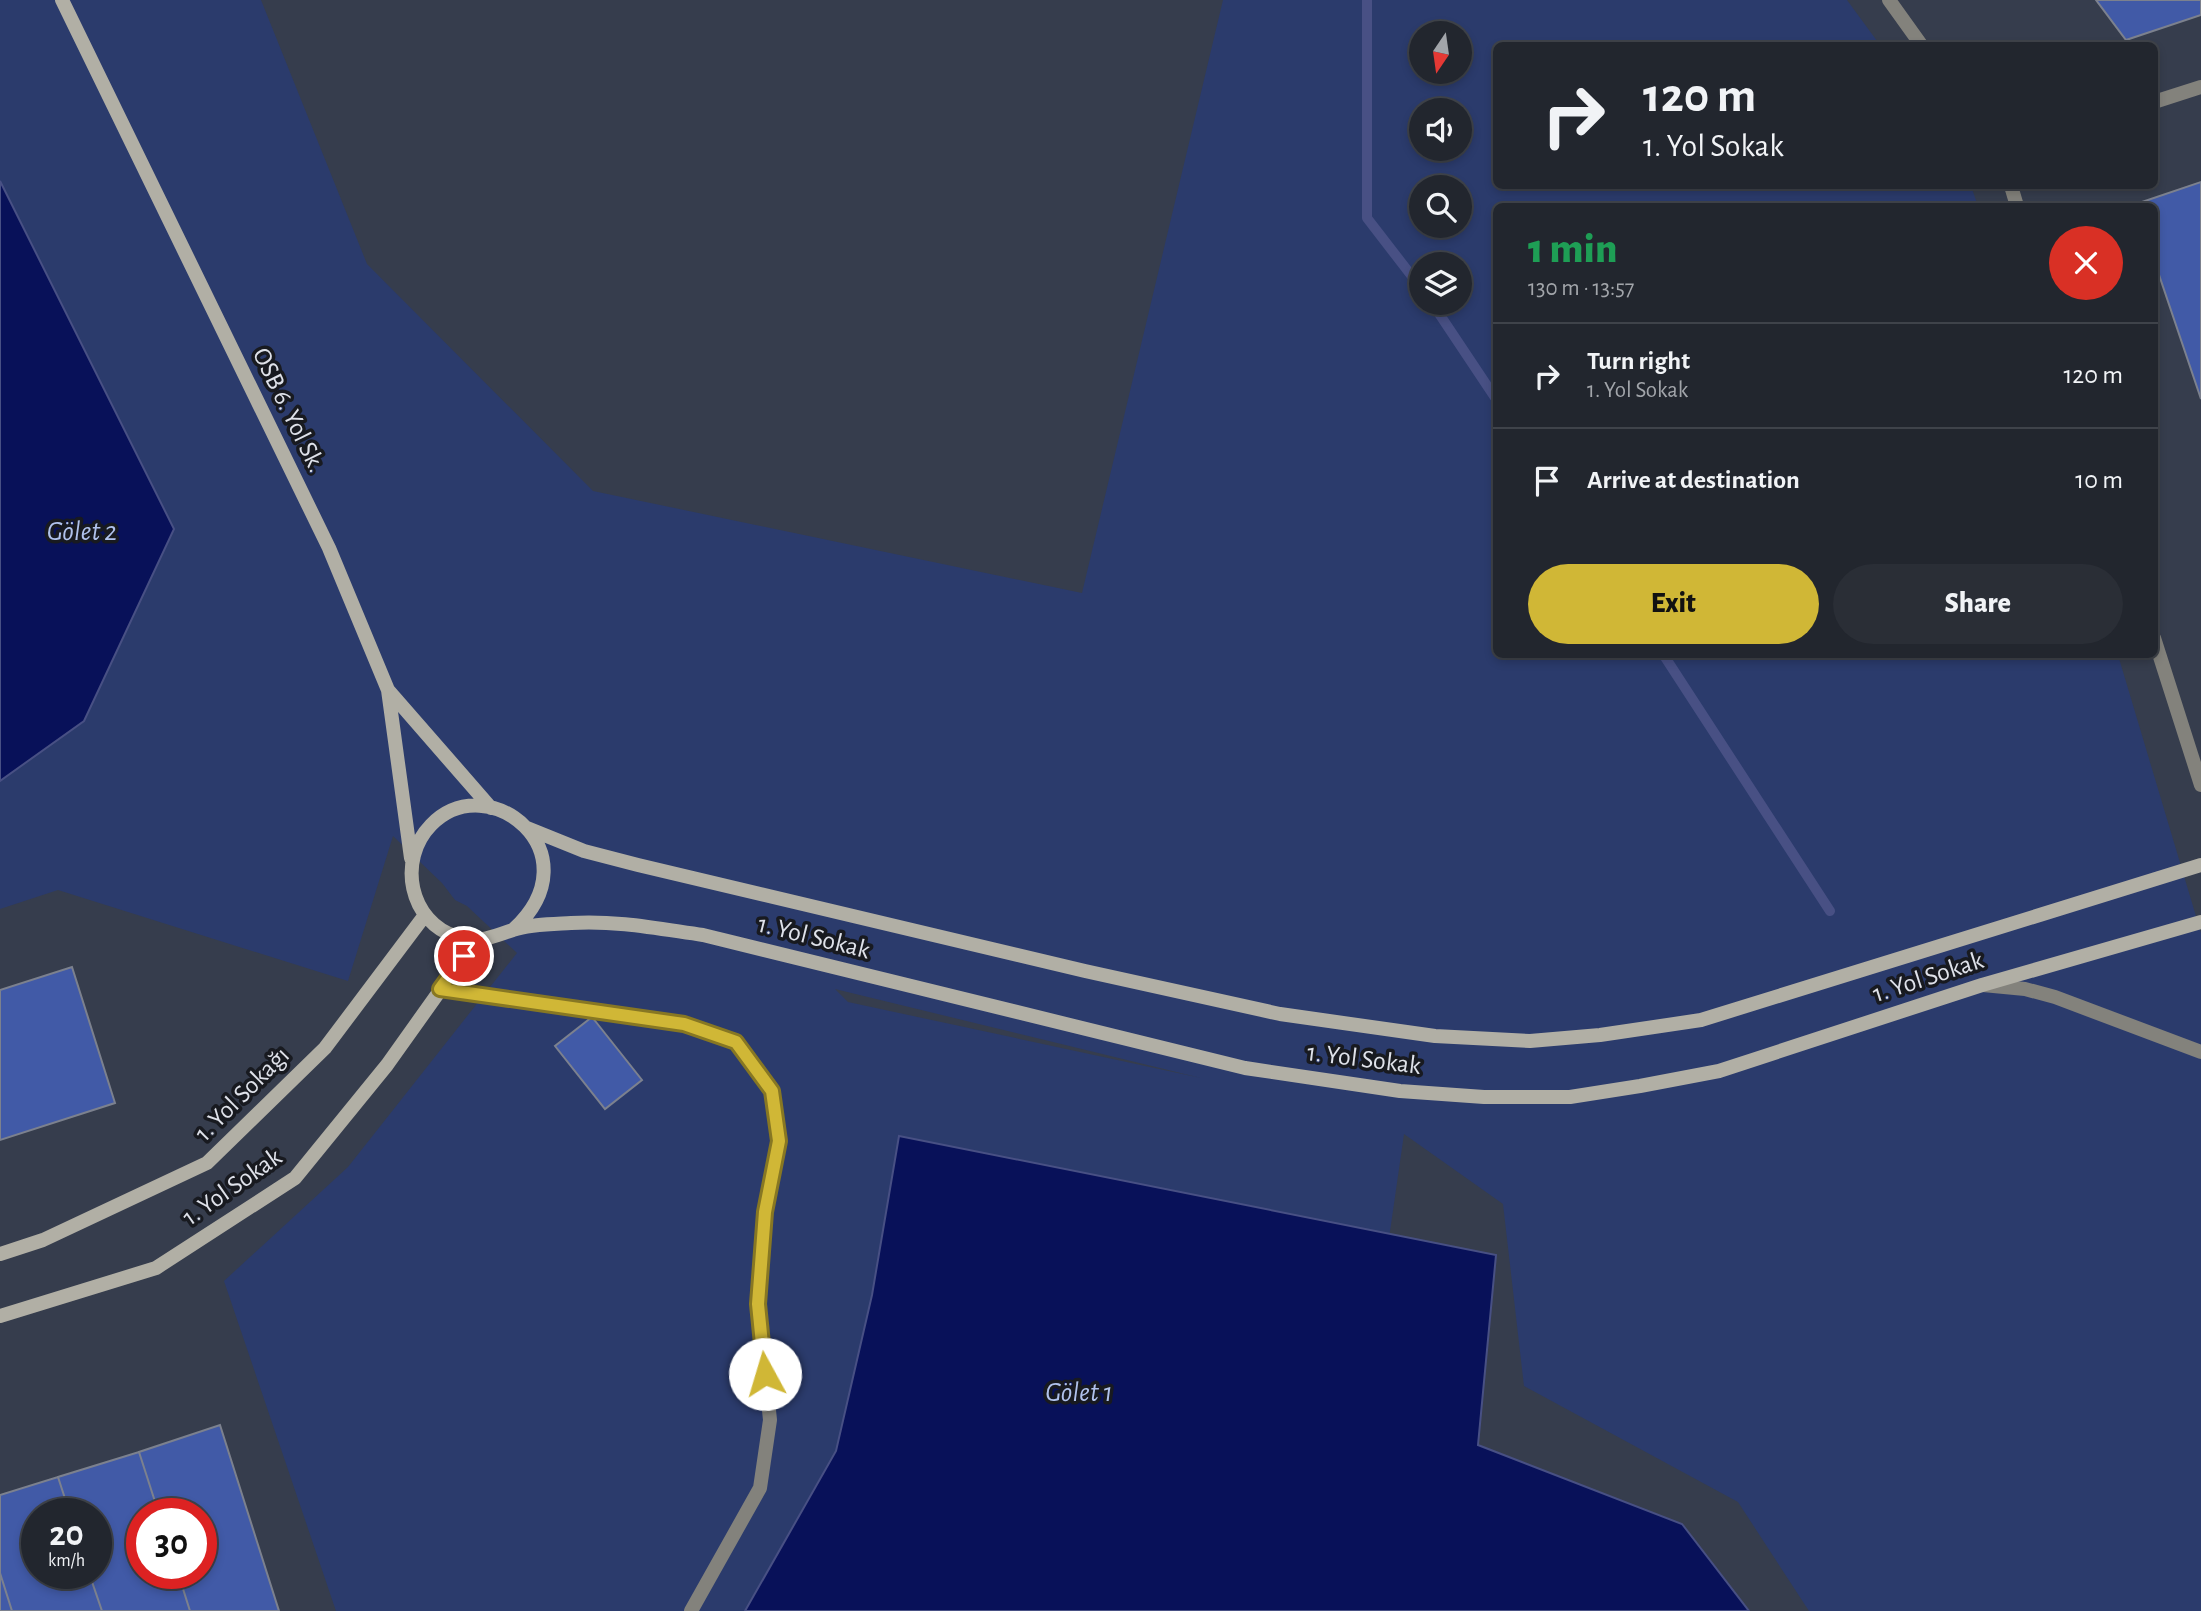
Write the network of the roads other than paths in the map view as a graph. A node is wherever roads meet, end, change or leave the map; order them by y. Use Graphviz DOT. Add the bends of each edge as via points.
graph roads {
  1 [pos="62,0"];
  2 [pos="1889,0"];
  3 [pos="1919,42"];
  4 [pos="2201,87"];
  5 [pos="2158,101"];
  6 [pos="2158,651"];
  7 [pos="388,690"];
  8 [pos="2201,785"];
  9 [pos="491,808"];
  10 [pos="526,827"];
  11 [pos="411,860"];
  12 [pos="2201,865"];
  13 [pos="425,915"];
  14 [pos="2201,922"];
  15 [pos="514,929"];
  16 [pos="476,940"];
  17 [pos="1982,985"];
  18 [pos="440,989"];
  19 [pos="2201,1052"];
  20 [pos="0,1254"];
  21 [pos="0,1316"];
  22 [pos="691,1611"];
  1 -- 7 [label="main road, OSB 6. Yol Sk." via="329,548"];
  2 -- 3 [label="street"];
  4 -- 5 [label="street"];
  6 -- 8 [label="street"];
  7 -- 9 [label="main road"];
  7 -- 11 [label="main road, OSB 6. Yol Sk."];
  9 -- 10 [label="main road"];
  9 -- 11 [label="main road" via="449,812 419,840"];
  10 -- 12 [label="main road, 1. Yol Sokak" via="584,851 638,865 1280,1014 1435,1036 1530,1041 1701,1020"];
  10 -- 15 [label="main road" via="537,842 544,880 534,907"];
  11 -- 13 [label="main road" via="410,879"];
  13 -- 16 [label="main road" via="457,937"];
  13 -- 20 [label="main road, 1. Yol Sokağı" via="325,1048 207,1163 43,1240"];
  14 -- 17 [label="main road, 1. Yol Sokak"];
  15 -- 16 [label="main road" via="496,938"];
  15 -- 17 [label="main road, 1. Yol Sokak" via="573,922 703,935 1245,1068 1400,1091 1485,1097 1570,1097 1719,1071"];
  16 -- 18 [label="main road, 1. Yol Sokak"];
  17 -- 19 [label="street" via="2056,997"];
  18 -- 21 [label="main road, 1. Yol Sokak" via="387,1065 295,1178 156,1268"];
  18 -- 22 [label="street" via="684,1024 736,1042 772,1091 779,1141 765,1212 758,1304 770,1420 761,1488"];
}
